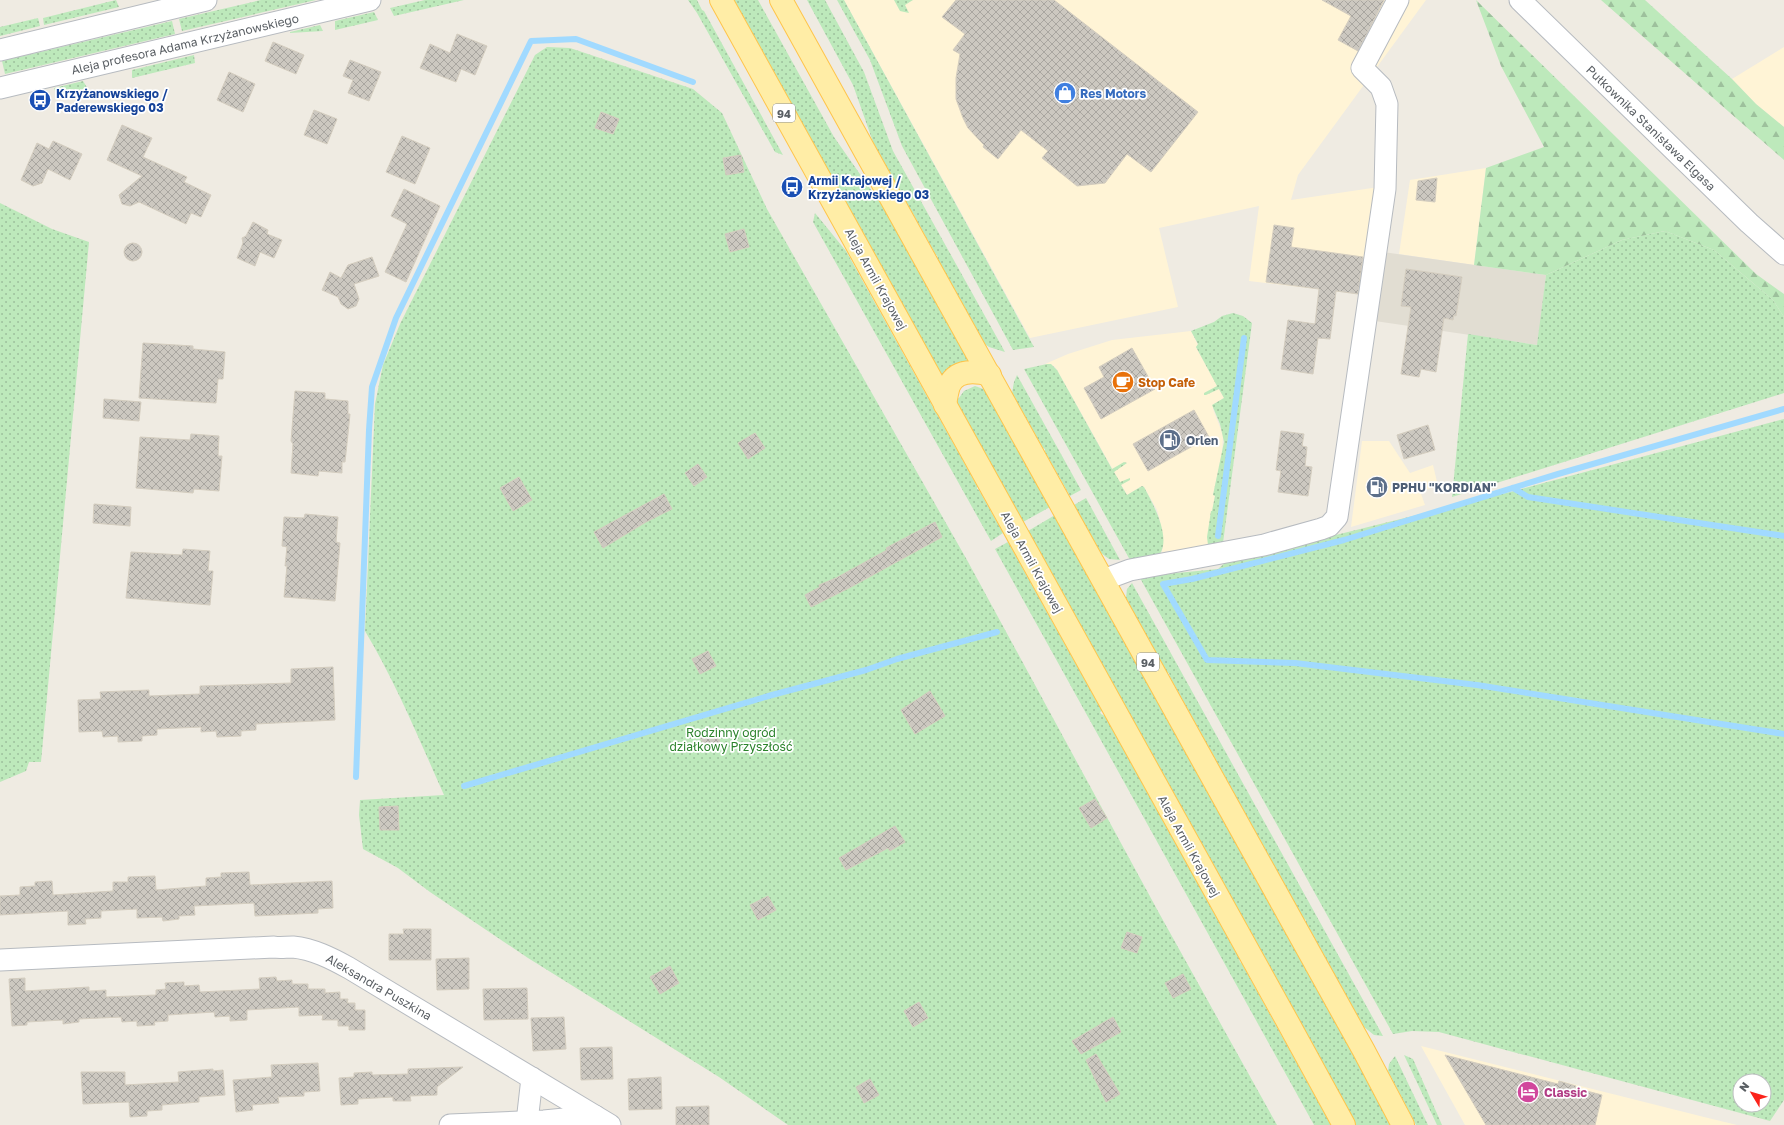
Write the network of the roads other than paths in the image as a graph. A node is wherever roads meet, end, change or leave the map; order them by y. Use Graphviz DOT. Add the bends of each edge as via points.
graph roads {
  1 [pos="206,0"];
  2 [pos="370,0"];
  3 [pos="721,0"];
  4 [pos="781,0"];
  5 [pos="789,0"];
  6 [pos="1398,0"];
  7 [pos="1520,0"];
  8 [pos="793,21"];
  9 [pos="0,50"];
  10 [pos="0,88"];
  11 [pos="1784,254"];
  12 [pos="990,375"];
  13 [pos="945,405"];
  14 [pos="1103,580"];
  15 [pos="0,960"];
  16 [pos="532,1078"];
  17 [pos="603,1120"];
  18 [pos="527,1122"];
  19 [pos="450,1125"];
  20 [pos="1344,1125"];
  21 [pos="1404,1125"];
  1 -- 9 [label="street"];
  2 -- 10 [label="street, Aleja profesora Adama Krzyżanowskiego"];
  3 -- 13 [label="main road, Aleja Armii Krajowej / 94"];
  4 -- 8 [label="main road, 94"];
  5 -- 8 [label="street"];
  6 -- 14 [label="street" via="1362,68 1381,87 1387,104 1385,189 1337,517 1329,526 1264,545 1130,570"];
  7 -- 11 [label="street, Pułkownika Stanisława Elgasa"];
  8 -- 12 [label="main road, 94"];
  12 -- 13 [label="main road" via="969,372 959,374 949,386"];
  12 -- 14 [label="main road, 94"];
  13 -- 20 [label="main road, Aleja Armii Krajowej / 94"];
  14 -- 21 [label="main road, 94"];
  15 -- 16 [label="street, Aleksandra Puszkina" via="274,947 313,951 349,968"];
  16 -- 17 [label="street, Aleksandra Puszkina"];
  16 -- 18 [label="street"];
  17 -- 18 [label="street"];
  18 -- 19 [label="street"];
}
